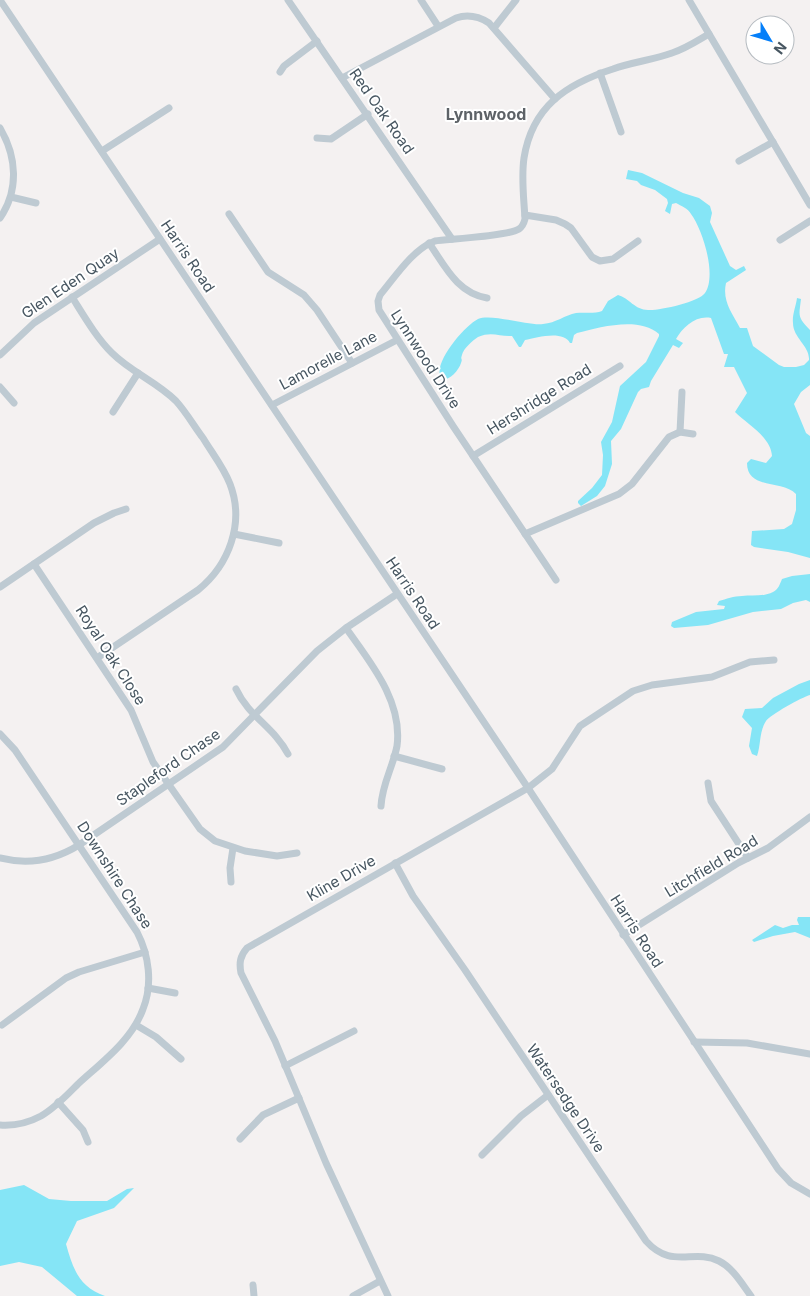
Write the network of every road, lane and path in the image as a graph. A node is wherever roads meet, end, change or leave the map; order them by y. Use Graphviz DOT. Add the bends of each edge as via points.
graph roads {
  1 [pos="0,0"];
  2 [pos="288,0"];
  3 [pos="421,0"];
  4 [pos="516,0"];
  5 [pos="689,0"];
  6 [pos="438,26"];
  7 [pos="494,28"];
  8 [pos="709,34"];
  9 [pos="317,41"];
  10 [pos="280,72"];
  11 [pos="600,73"];
  12 [pos="342,78"];
  13 [pos="555,99"];
  14 [pos="169,108"];
  15 [pos="368,114"];
  16 [pos="0,128"];
  17 [pos="621,132"];
  18 [pos="317,138"];
  19 [pos="773,142"];
  20 [pos="102,151"];
  21 [pos="739,161"];
  22 [pos="11,197"];
  23 [pos="36,203"];
  24 [pos="810,204"];
  25 [pos="229,214"];
  26 [pos="525,215"];
  27 [pos="0,218"];
  28 [pos="810,221"];
  29 [pos="160,239"];
  30 [pos="452,239"];
  31 [pos="780,240"];
  32 [pos="638,241"];
  33 [pos="429,243"];
  34 [pos="72,297"];
  35 [pos="487,298"];
  36 [pos="397,340"];
  37 [pos="0,355"];
  38 [pos="352,363"];
  39 [pos="620,366"];
  40 [pos="138,373"];
  41 [pos="0,387"];
  42 [pos="682,392"];
  43 [pos="14,403"];
  44 [pos="272,406"];
  45 [pos="113,412"];
  46 [pos="680,432"];
  47 [pos="693,434"];
  48 [pos="473,456"];
  49 [pos="126,509"];
  50 [pos="234,534"];
  51 [pos="525,534"];
  52 [pos="279,543"];
  53 [pos="34,564"];
  54 [pos="556,580"];
  55 [pos="0,587"];
  56 [pos="397,594"];
  57 [pos="346,628"];
  58 [pos="97,658"];
  59 [pos="774,660"];
  60 [pos="236,689"];
  61 [pos="254,716"];
  62 [pos="0,734"];
  63 [pos="288,754"];
  64 [pos="394,756"];
  65 [pos="442,769"];
  66 [pos="708,783"];
  67 [pos="169,785"];
  68 [pos="528,788"];
  69 [pos="381,806"];
  70 [pos="810,817"];
  71 [pos="79,845"];
  72 [pos="233,848"];
  73 [pos="297,853"];
  74 [pos="0,858"];
  75 [pos="748,858"];
  76 [pos="395,863"];
  77 [pos="231,882"];
  78 [pos="624,935"];
  79 [pos="145,952"];
  80 [pos="148,988"];
  81 [pos="175,993"];
  82 [pos="2,1025"];
  83 [pos="136,1025"];
  84 [pos="354,1031"];
  85 [pos="694,1042"];
  86 [pos="810,1054"];
  87 [pos="181,1059"];
  88 [pos="285,1066"];
  89 [pos="548,1095"];
  90 [pos="298,1098"];
  91 [pos="58,1102"];
  92 [pos="0,1125"];
  93 [pos="240,1139"];
  94 [pos="88,1142"];
  95 [pos="482,1155"];
  96 [pos="810,1194"];
  97 [pos="380,1281"];
  98 [pos="253,1285"];
  99 [pos="254,1296"];
  100 [pos="353,1296"];
  101 [pos="388,1296"];
  102 [pos="751,1296"];
  1 -- 20 [label="street, Harris Road"];
  2 -- 9 [label="street, Red Oak Road"];
  3 -- 6 [label="street"];
  4 -- 7 [label="street"];
  5 -- 8 [label="street"];
  6 -- 7 [label="street" via="468,16 480,18"];
  6 -- 12 [label="street"];
  7 -- 13 [label="street"];
  8 -- 11 [label="street" via="674,53"];
  8 -- 19 [label="street"];
  9 -- 10 [label="street"];
  9 -- 12 [label="street, Red Oak Road"];
  11 -- 13 [label="street"];
  11 -- 17 [label="street"];
  12 -- 15 [label="street, Red Oak Road"];
  13 -- 26 [label="street" via="540,114 530,132 523,167"];
  14 -- 20 [label="street"];
  15 -- 18 [label="street" via="331,139"];
  15 -- 30 [label="street, Red Oak Road"];
  16 -- 22 [label="street" via="14,166"];
  19 -- 21 [label="street"];
  19 -- 24 [label="street"];
  20 -- 29 [label="street, Harris Road"];
  22 -- 23 [label="street"];
  22 -- 27 [label="street"];
  25 -- 38 [label="street" via="268,272 304,295"];
  26 -- 30 [label="street" via="521,227 514,232"];
  26 -- 32 [label="street" via="565,224 592,257 600,261 613,259"];
  28 -- 31 [label="street"];
  29 -- 34 [label="street, Glen Eden Quay"];
  29 -- 44 [label="street, Harris Road"];
  30 -- 33 [label="street"];
  33 -- 35 [label="street" via="461,287"];
  33 -- 36 [label="street, Lynnwood Drive" via="418,251 379,297 379,310"];
  34 -- 37 [label="street, Glen Eden Quay" via="34,323"];
  34 -- 40 [label="street" via="110,352"];
  36 -- 38 [label="street, Lamorelle Lane"];
  36 -- 48 [label="street, Lynnwood Drive"];
  38 -- 44 [label="street, Lamorelle Lane"];
  39 -- 48 [label="street, Hershridge Road"];
  40 -- 45 [label="street"];
  40 -- 50 [label="street" via="182,409 222,468 233,493"];
  41 -- 43 [label="street"];
  42 -- 46 [label="street"];
  44 -- 56 [label="street, Harris Road"];
  46 -- 47 [label="street"];
  46 -- 51 [label="street" via="669,437 619,494"];
  48 -- 51 [label="street, Lynnwood Drive"];
  49 -- 53 [label="street" via="94,523"];
  50 -- 52 [label="street"];
  50 -- 58 [label="street" via="223,562 205,584"];
  51 -- 54 [label="street, Lynnwood Drive"];
  53 -- 55 [label="street"];
  53 -- 58 [label="street, Royal Oak Close"];
  56 -- 57 [label="street, Stapleford Chase"];
  56 -- 68 [label="street, Harris Road"];
  57 -- 61 [label="street, Stapleford Chase" via="317,650"];
  57 -- 64 [label="street" via="391,699 397,734"];
  58 -- 67 [label="street, Royal Oak Close" via="131,710 148,753"];
  59 -- 68 [label="street, Kline Drive" via="750,662 712,677 652,685 633,691 580,726 552,769"];
  60 -- 61 [label="street"];
  61 -- 63 [label="street" via="274,734"];
  61 -- 67 [label="street, Stapleford Chase" via="223,747"];
  62 -- 71 [label="street, Downshire Chase" via="15,750"];
  64 -- 65 [label="street"];
  64 -- 69 [label="street"];
  66 -- 75 [label="street" via="711,801"];
  67 -- 71 [label="street, Stapleford Chase"];
  67 -- 72 [label="street, Royal Oak Close" via="200,829 215,841"];
  68 -- 76 [label="street, Kline Drive"];
  68 -- 78 [label="street, Harris Road"];
  70 -- 75 [label="street, Litchfield Road" via="768,848"];
  71 -- 74 [label="street, Stapleford Chase" via="37,861"];
  71 -- 79 [label="street, Downshire Chase" via="136,932"];
  72 -- 73 [label="street, Royal Oak Close" via="277,856"];
  72 -- 77 [label="street"];
  75 -- 78 [label="street, Litchfield Road"];
  76 -- 88 [label="street, Kline Drive" via="243,952 241,973"];
  76 -- 89 [label="street, Watersedge Drive" via="413,896"];
  78 -- 85 [label="street, Harris Road"];
  79 -- 80 [label="street, Downshire Chase"];
  79 -- 82 [label="street" via="66,978"];
  80 -- 81 [label="street"];
  80 -- 83 [label="street, Downshire Chase"];
  83 -- 87 [label="street"];
  83 -- 91 [label="street, Downshire Chase"];
  84 -- 88 [label="street"];
  85 -- 86 [label="street" via="747,1044"];
  85 -- 96 [label="street, Harris Road" via="778,1169 791,1183"];
  88 -- 90 [label="street, Kline Drive"];
  89 -- 95 [label="street" via="521,1116"];
  89 -- 102 [label="street, Watersedge Drive" via="651,1247 670,1257 708,1257 721,1262"];
  90 -- 93 [label="street" via="263,1116"];
  90 -- 97 [label="street, Kline Drive"];
  91 -- 92 [label="street, Downshire Chase" via="33,1120"];
  91 -- 94 [label="street" via="83,1130"];
  97 -- 100 [label="street"];
  97 -- 101 [label="street, Kline Drive"];
  98 -- 99 [label="street"];
}
